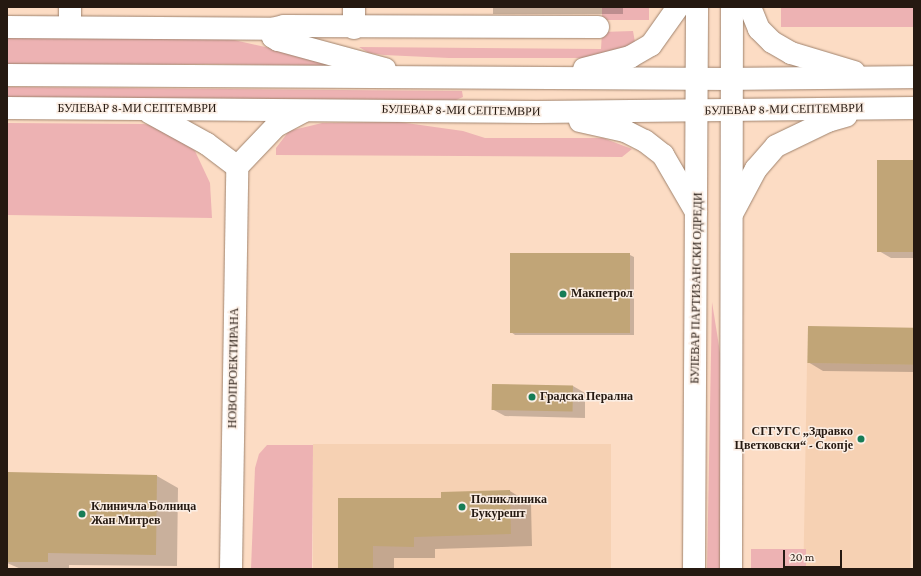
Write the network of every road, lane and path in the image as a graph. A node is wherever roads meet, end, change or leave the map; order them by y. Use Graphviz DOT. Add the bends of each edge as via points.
graph roads {
  1 [pos="354,7"];
  2 [pos="678,7"];
  3 [pos="697,7"];
  4 [pos="732,7"];
  5 [pos="750,7"];
  6 [pos="70,17"];
  7 [pos="7,27"];
  8 [pos="598,27"];
  9 [pos="354,28"];
  10 [pos="272,29"];
  11 [pos="7,74"];
  12 [pos="414,76"];
  13 [pos="559,76"];
  14 [pos="914,76"];
  15 [pos="870,77"];
  16 [pos="697,78"];
  17 [pos="732,78"];
  18 [pos="7,108"];
  19 [pos="914,108"];
  20 [pos="142,109"];
  21 [pos="868,109"];
  22 [pos="306,110"];
  23 [pos="697,111"];
  24 [pos="732,111"];
  25 [pos="537,112"];
  26 [pos="237,167"];
  27 [pos="732,215"];
  28 [pos="697,216"];
  29 [pos="231,569"];
  30 [pos="694,569"];
  31 [pos="731,569"];
  1 -- 9 [label="street"];
  2 -- 13 [label="street" via="651,45 630,57"];
  3 -- 16 [label="street, БУЛЕВАР ПАРТИЗАНСКИ ОДРЕДИ"];
  4 -- 17 [label="street"];
  5 -- 15 [label="street" via="759,29 772,42 791,53"];
  6 -- 7 [label="street"];
  6 -- 10 [label="street"];
  8 -- 9 [label="street"];
  9 -- 10 [label="street" via="284,26"];
  10 -- 12 [label="street" via="273,37 278,40"];
  11 -- 12 [label="street"];
  12 -- 13 [label="street"];
  13 -- 16 [label="street"];
  14 -- 15 [label="street"];
  15 -- 17 [label="street"];
  16 -- 17 [label="street"];
  16 -- 23 [label="street, БУЛЕВАР ПАРТИЗАНСКИ ОДРЕДИ"];
  17 -- 24 [label="street"];
  18 -- 20 [label="street, БУЛЕВАР 8-МИ СЕПТЕМВРИ"];
  19 -- 21 [label="street, БУЛЕВАР 8-МИ СЕПТЕМВРИ"];
  20 -- 22 [label="street, БУЛЕВАР 8-МИ СЕПТЕМВРИ"];
  20 -- 26 [label="street" via="164,118"];
  21 -- 24 [label="street, БУЛЕВАР 8-МИ СЕПТЕМВРИ"];
  21 -- 27 [label="street" via="828,121 776,146 756,169"];
  22 -- 25 [label="street, БУЛЕВАР 8-МИ СЕПТЕМВРИ"];
  22 -- 26 [label="street" via="276,126"];
  23 -- 24 [label="street, БУЛЕВАР 8-МИ СЕПТЕМВРИ"];
  23 -- 25 [label="street, БУЛЕВАР 8-МИ СЕПТЕМВРИ"];
  23 -- 28 [label="street, БУЛЕВАР ПАРТИЗАНСКИ ОДРЕДИ"];
  24 -- 27 [label="street"];
  25 -- 28 [label="street" via="625,131 645,141 663,155"];
  26 -- 29 [label="street, НОВОПРОЕКТИРАНА"];
  27 -- 31 [label="street"];
  28 -- 30 [label="street, БУЛЕВАР ПАРТИЗАНСКИ ОДРЕДИ"];
}
